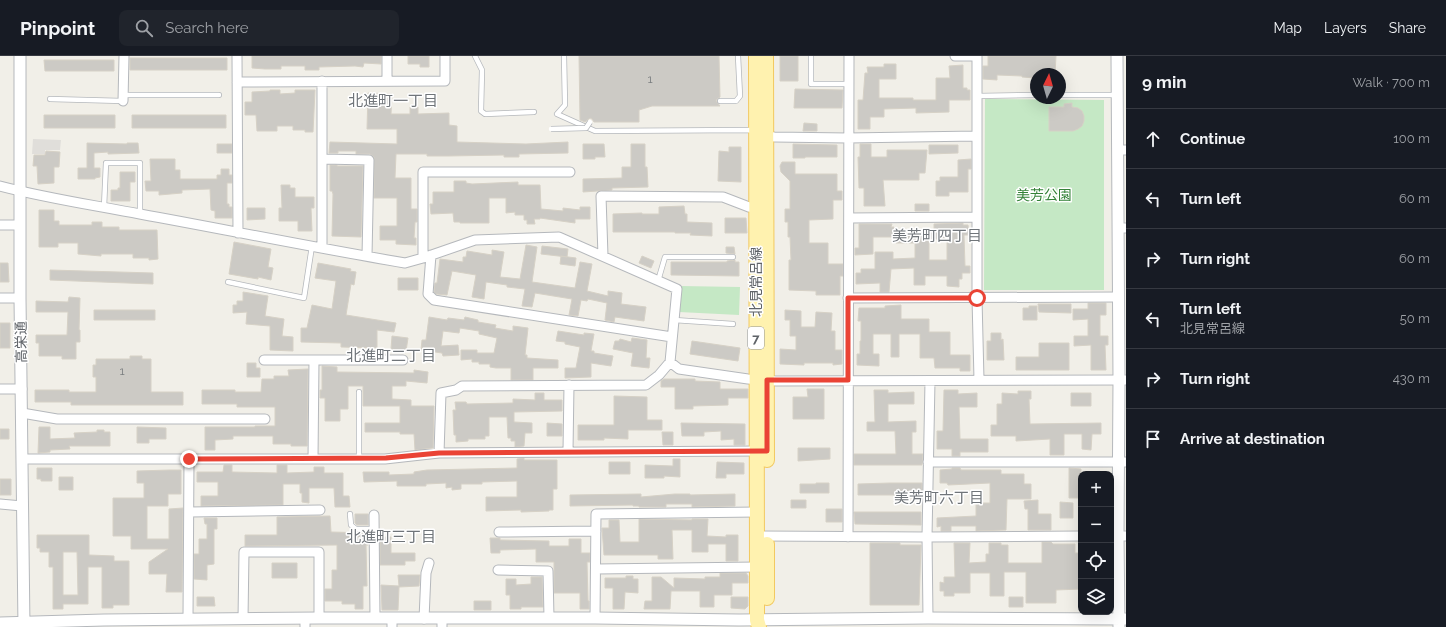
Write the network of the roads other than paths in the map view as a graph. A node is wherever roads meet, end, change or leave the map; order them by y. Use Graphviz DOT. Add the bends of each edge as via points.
graph roads {
  1 [pos="20,56"];
  2 [pos="124,56"];
  3 [pos="237,56"];
  4 [pos="387,56"];
  5 [pos="445,56"];
  6 [pos="475,56"];
  7 [pos="564,56"];
  8 [pos="738,56"];
  9 [pos="756,56"];
  10 [pos="766,56"];
  11 [pos="811,56"];
  12 [pos="849,56"];
  13 [pos="955,56"];
  14 [pos="977,56"];
  15 [pos="1117,56"];
  16 [pos="387,80"];
  17 [pos="322,81"];
  18 [pos="237,82"];
  19 [pos="848,84"];
  20 [pos="219,95"];
  21 [pos="1030,95"];
  22 [pos="1066,95"];
  23 [pos="1118,95"];
  24 [pos="977,96"];
  25 [pos="123,98"];
  26 [pos="50,99"];
  27 [pos="720,101"];
  28 [pos="534,112"];
  29 [pos="590,122"];
  30 [pos="551,129"];
  31 [pos="761,133"];
  32 [pos="977,136"];
  33 [pos="848,138"];
  34 [pos="1122,150"];
  35 [pos="323,159"];
  36 [pos="570,172"];
  37 [pos="0,186"];
  38 [pos="20,192"];
  39 [pos="104,207"];
  40 [pos="761,209"];
  41 [pos="140,214"];
  42 [pos="977,217"];
  43 [pos="849,218"];
  44 [pos="0,225"];
  45 [pos="20,225"];
  46 [pos="1122,228"];
  47 [pos="238,233"];
  48 [pos="312,246"];
  49 [pos="322,248"];
  50 [pos="367,256"];
  51 [pos="603,256"];
  52 [pos="427,257"];
  53 [pos="733,257"];
  54 [pos="658,281"];
  55 [pos="228,282"];
  56 [pos="1118,297"];
  57 [pos="0,298"];
  58 [pos="20,298"];
  59 [pos="848,298"];
  60 [pos="977,298"];
  61 [pos="674,320"];
  62 [pos="733,324"];
  63 [pos="672,337"];
  64 [pos="264,360"];
  65 [pos="314,360"];
  66 [pos="403,360"];
  67 [pos="670,362"];
  68 [pos="762,379"];
  69 [pos="848,380"];
  70 [pos="979,380"];
  71 [pos="1123,380"];
  72 [pos="930,381"];
  73 [pos="569,385"];
  74 [pos="0,389"];
  75 [pos="22,389"];
  76 [pos="359,392"];
  77 [pos="22,413"];
  78 [pos="265,419"];
  79 [pos="568,451"];
  80 [pos="762,451"];
  81 [pos="439,453"];
  82 [pos="189,459"];
  83 [pos="313,459"];
  84 [pos="359,459"];
  85 [pos="22,460"];
  86 [pos="928,462"];
  87 [pos="1122,462"];
  88 [pos="0,504"];
  89 [pos="22,506"];
  90 [pos="320,510"];
  91 [pos="190,512"];
  92 [pos="758,512"];
  93 [pos="350,514"];
  94 [pos="374,515"];
  95 [pos="374,529"];
  96 [pos="596,531"];
  97 [pos="499,532"];
  98 [pos="762,536"];
  99 [pos="1078,536"];
  100 [pos="1118,536"];
  101 [pos="848,537"];
  102 [pos="927,538"];
  103 [pos="429,563"];
  104 [pos="757,567"];
  105 [pos="596,569"];
  106 [pos="498,570"];
  107 [pos="319,618"];
  108 [pos="375,618"];
  109 [pos="595,618"];
  110 [pos="928,618"];
  111 [pos="188,619"];
  112 [pos="243,619"];
  113 [pos="424,619"];
  114 [pos="553,621"];
  115 [pos="1121,621"];
  116 [pos="0,623"];
  117 [pos="213,623"];
  118 [pos="305,623"];
  119 [pos="392,623"];
  120 [pos="442,623"];
  121 [pos="762,623"];
  122 [pos="943,623"];
  123 [pos="104,624"];
  124 [pos="24,625"];
  1 -- 38 [label="street, 高栄通"];
  2 -- 25 [label="street"];
  3 -- 18 [label="street"];
  4 -- 16 [label="street"];
  5 -- 16 [label="street" via="445,81"];
  6 -- 28 [label="lane" via="482,70 481,111 485,114"];
  7 -- 31 [label="lane" via="565,105 557,114 595,131 749,130"];
  8 -- 27 [label="lane" via="740,96 736,101"];
  9 -- 31 [label="main road, 北見常呂線 / 7"];
  10 -- 31 [label="main road, 北見常呂線 / 7"];
  11 -- 19 [label="lane" via="811,84"];
  12 -- 19 [label="street"];
  13 -- 14 [label="street"];
  14 -- 24 [label="street"];
  15 -- 23 [label="street"];
  16 -- 17 [label="street"];
  17 -- 18 [label="street"];
  17 -- 35 [label="street"];
  18 -- 47 [label="street"];
  19 -- 33 [label="street"];
  20 -- 25 [label="lane"];
  21 -- 24 [label="lane"];
  22 -- 23 [label="lane"];
  23 -- 34 [label="street"];
  24 -- 32 [label="street"];
  25 -- 26 [label="lane"];
  29 -- 30 [label="lane, bridge" via="586,128"];
  31 -- 33 [label="street" via="774,137"];
  31 -- 40 [label="main road, 北見常呂線 / 7"];
  32 -- 33 [label="street"];
  32 -- 42 [label="street"];
  33 -- 43 [label="street"];
  34 -- 46 [label="street"];
  35 -- 49 [label="street"];
  35 -- 50 [label="street" via="369,160"];
  36 -- 52 [label="street" via="422,172"];
  37 -- 38 [label="street"];
  38 -- 39 [label="street"];
  38 -- 45 [label="street, 高栄通"];
  39 -- 41 [label="street"];
  39 -- 41 [label="lane" via="106,163 140,163"];
  40 -- 51 [label="street" via="723,196 601,196"];
  40 -- 68 [label="main road, 北見常呂線 / 7"];
  41 -- 47 [label="street"];
  42 -- 43 [label="street"];
  42 -- 60 [label="street"];
  43 -- 59 [label="street"];
  44 -- 45 [label="street"];
  45 -- 58 [label="street, 高栄通"];
  46 -- 56 [label="street"];
  47 -- 48 [label="street"];
  48 -- 49 [label="street"];
  48 -- 55 [label="lane" via="304,298"];
  49 -- 50 [label="street"];
  50 -- 52 [label="street" via="405,262"];
  51 -- 52 [label="street" via="559,237 475,240"];
  51 -- 54 [label="street"];
  52 -- 63 [label="street" via="428,294 434,300"];
  53 -- 54 [label="lane" via="665,257"];
  54 -- 61 [label="street" via="677,289"];
  56 -- 60 [label="street"];
  56 -- 71 [label="street"];
  57 -- 58 [label="street"];
  58 -- 75 [label="street, 高栄通"];
  59 -- 60 [label="street"];
  59 -- 69 [label="street"];
  60 -- 70 [label="street"];
  61 -- 62 [label="lane"];
  61 -- 63 [label="street"];
  63 -- 67 [label="street"];
  64 -- 65 [label="street"];
  65 -- 66 [label="street"];
  65 -- 83 [label="street"];
  67 -- 68 [label="street" via="678,369"];
  67 -- 73 [label="street" via="646,385"];
  68 -- 69 [label="street"];
  68 -- 80 [label="main road, 北見常呂線 / 7"];
  69 -- 72 [label="street"];
  69 -- 101 [label="street"];
  70 -- 71 [label="street"];
  70 -- 72 [label="street"];
  71 -- 87 [label="street"];
  72 -- 86 [label="street"];
  73 -- 79 [label="street"];
  73 -- 81 [label="street" via="462,386 456,390 441,392"];
  74 -- 75 [label="street"];
  75 -- 77 [label="street, 高栄通"];
  76 -- 84 [label="lane"];
  77 -- 78 [label="street" via="57,419"];
  77 -- 85 [label="street, 高栄通"];
  79 -- 80 [label="street"];
  79 -- 81 [label="street"];
  80 -- 92 [label="main road, 北見常呂線 / 7"];
  80 -- 98 [label="main road, 北見常呂線 / 7"];
  81 -- 84 [label="street"];
  82 -- 83 [label="street"];
  82 -- 85 [label="street"];
  82 -- 91 [label="street"];
  83 -- 84 [label="street"];
  85 -- 89 [label="street, 高栄通"];
  86 -- 87 [label="street"];
  86 -- 102 [label="street"];
  87 -- 100 [label="street"];
  88 -- 89 [label="street"];
  89 -- 124 [label="street, 高栄通"];
  90 -- 91 [label="street"];
  91 -- 111 [label="street"];
  92 -- 96 [label="street" via="596,514"];
  92 -- 98 [label="main road, 北見常呂線 / 7"];
  93 -- 95 [label="lane" via="351,525 356,529"];
  94 -- 95 [label="street"];
  95 -- 108 [label="street"];
  96 -- 97 [label="street"];
  96 -- 105 [label="street"];
  98 -- 101 [label="street"];
  98 -- 104 [label="main road, 北見常呂線 / 7"];
  98 -- 121 [label="main road, 北見常呂線 / 7"];
  99 -- 102 [label="street"];
  100 -- 115 [label="street"];
  101 -- 102 [label="street"];
  102 -- 110 [label="street"];
  103 -- 113 [label="street" via="426,573"];
  104 -- 105 [label="street"];
  104 -- 121 [label="main road, 北見常呂線 / 7"];
  105 -- 109 [label="street"];
  106 -- 114 [label="street" via="548,571"];
  107 -- 108 [label="street"];
  107 -- 112 [label="street" via="319,552 244,552"];
  107 -- 118 [label="street"];
  108 -- 119 [label="street"];
  109 -- 114 [label="street"];
  109 -- 121 [label="street"];
  110 -- 121 [label="street"];
  110 -- 122 [label="street"];
  111 -- 117 [label="street"];
  111 -- 123 [label="street"];
  112 -- 117 [label="street"];
  112 -- 118 [label="street"];
  113 -- 119 [label="street"];
  113 -- 120 [label="street"];
  114 -- 120 [label="street"];
  115 -- 122 [label="street"];
  116 -- 124 [label="street"];
  123 -- 124 [label="street"];
}
